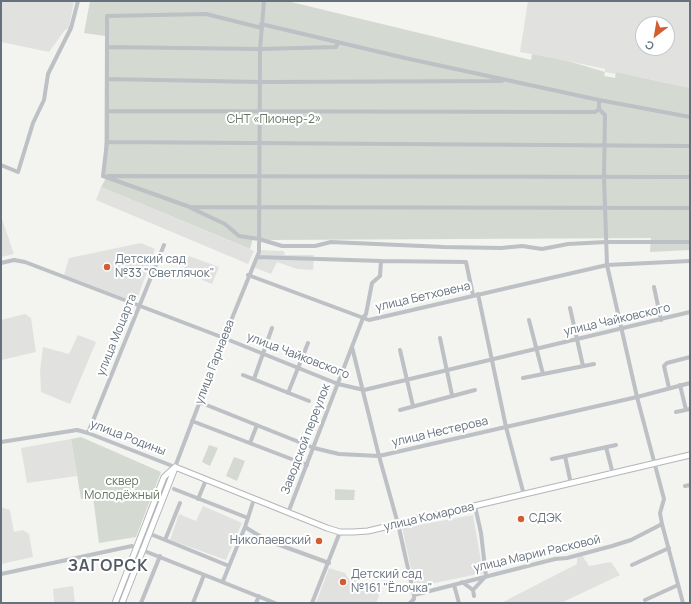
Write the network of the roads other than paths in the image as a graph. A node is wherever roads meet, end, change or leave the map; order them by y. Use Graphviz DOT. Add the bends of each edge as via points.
graph roads {
  1 [pos="78,1"];
  2 [pos="264,1"];
  3 [pos="261,26"];
  4 [pos="338,43"];
  5 [pos="107,47"];
  6 [pos="260,49"];
  7 [pos="107,80"];
  8 [pos="508,81"];
  9 [pos="260,82"];
  10 [pos="599,100"];
  11 [pos="599,109"];
  12 [pos="107,111"];
  13 [pos="260,112"];
  14 [pos="690,117"];
  15 [pos="107,142"];
  16 [pos="260,144"];
  17 [pos="604,145"];
  18 [pos="690,146"];
  19 [pos="1,165"];
  20 [pos="103,176"];
  21 [pos="604,176"];
  22 [pos="260,177"];
  23 [pos="690,177"];
  24 [pos="190,207"];
  25 [pos="259,208"];
  26 [pos="690,208"];
  27 [pos="606,209"];
  28 [pos="260,239"];
  29 [pos="606,242"];
  30 [pos="690,242"];
  31 [pos="164,245"];
  32 [pos="257,257"];
  33 [pos="690,261"];
  34 [pos="381,262"];
  35 [pos="1,263"];
  36 [pos="608,265"];
  37 [pos="248,275"];
  38 [pos="654,287"];
  39 [pos="476,295"];
  40 [pos="140,306"];
  41 [pos="570,308"];
  42 [pos="690,312"];
  43 [pos="363,318"];
  44 [pos="529,320"];
  45 [pos="661,320"];
  46 [pos="272,328"];
  47 [pos="621,329"];
  48 [pos="224,338"];
  49 [pos="440,338"];
  50 [pos="577,339"];
  51 [pos="308,343"];
  52 [pos="352,347"];
  53 [pos="536,349"];
  54 [pos="400,350"];
  55 [pos="262,353"];
  56 [pos="690,357"];
  57 [pos="492,360"];
  58 [pos="594,364"];
  59 [pos="583,366"];
  60 [pos="298,368"];
  61 [pos="447,370"];
  62 [pos="243,374"];
  63 [pos="543,374"];
  64 [pos="523,378"];
  65 [pos="254,379"];
  66 [pos="407,380"];
  67 [pos="690,383"];
  68 [pos="338,384"];
  69 [pos="680,385"];
  70 [pos="669,388"];
  71 [pos="364,390"];
  72 [pos="475,390"];
  73 [pos="288,393"];
  74 [pos="452,396"];
  75 [pos="637,397"];
  76 [pos="309,401"];
  77 [pos="199,402"];
  78 [pos="413,406"];
  79 [pos="688,409"];
  80 [pos="400,410"];
  81 [pos="676,412"];
  82 [pos="192,421"];
  83 [pos="257,425"];
  84 [pos="506,427"];
  85 [pos="88,433"];
  86 [pos="1,442"];
  87 [pos="250,443"];
  88 [pos="616,445"];
  89 [pos="606,447"];
  90 [pos="314,448"];
  91 [pos="379,456"];
  92 [pos="565,456"];
  93 [pos="690,456"];
  94 [pos="552,459"];
  95 [pos="307,465"];
  96 [pos="655,465"];
  97 [pos="175,467"];
  98 [pos="613,474"];
  99 [pos="206,480"];
  100 [pos="571,484"];
  101 [pos="690,485"];
  102 [pos="685,486"];
  103 [pos="174,489"];
  104 [pos="524,495"];
  105 [pos="198,499"];
  106 [pos="254,499"];
  107 [pos="180,503"];
  108 [pos="475,506"];
  109 [pos="288,513"];
  110 [pos="248,518"];
  111 [pos="398,524"];
  112 [pos="662,524"];
  113 [pos="245,527"];
  114 [pos="340,532"];
  115 [pos="148,534"];
  116 [pos="165,540"];
  117 [pos="140,548"];
  118 [pos="668,548"];
  119 [pos="160,556"];
  120 [pos="328,563"];
  121 [pos="632,565"];
  122 [pos="229,566"];
  123 [pos="1,574"];
  124 [pos="204,574"];
  125 [pos="486,576"];
  126 [pos="223,582"];
  127 [pos="462,582"];
  128 [pos="454,585"];
  129 [pos="678,585"];
  130 [pos="473,590"];
  131 [pos="414,595"];
  132 [pos="259,596"];
  133 [pos="474,596"];
  134 [pos="645,600"];
  135 [pos="115,603"];
  136 [pos="122,603"];
  137 [pos="141,603"];
  138 [pos="193,603"];
  139 [pos="256,603"];
  140 [pos="275,603"];
  141 [pos="312,603"];
  142 [pos="410,603"];
  143 [pos="459,603"];
  144 [pos="683,603"];
  1 -- 19 [label="street" via="71,28 48,74 44,100 18,172"];
  2 -- 3 [label="street, улица Гарнаева"];
  3 -- 4 [label="street"];
  3 -- 5 [label="street" via="206,14 107,16"];
  3 -- 6 [label="street, улица Гарнаева"];
  4 -- 6 [label="street" via="336,47"];
  4 -- 8 [label="street"];
  5 -- 6 [label="street"];
  5 -- 7 [label="street"];
  6 -- 9 [label="street, улица Гарнаева"];
  7 -- 9 [label="street"];
  7 -- 12 [label="street"];
  8 -- 9 [label="street"];
  8 -- 10 [label="street"];
  9 -- 13 [label="street, улица Гарнаева"];
  10 -- 11 [label="street"];
  10 -- 14 [label="street"];
  11 -- 13 [label="street" via="595,112"];
  11 -- 17 [label="street" via="605,115"];
  12 -- 13 [label="street"];
  12 -- 15 [label="street"];
  13 -- 16 [label="street, улица Гарнаева"];
  15 -- 16 [label="street"];
  15 -- 20 [label="street"];
  16 -- 17 [label="street"];
  16 -- 22 [label="street, улица Гарнаева"];
  17 -- 18 [label="street"];
  17 -- 21 [label="street"];
  20 -- 22 [label="street"];
  20 -- 24 [label="street"];
  21 -- 22 [label="street"];
  21 -- 23 [label="street"];
  21 -- 27 [label="street"];
  22 -- 25 [label="street, улица Гарнаева"];
  24 -- 25 [label="street"];
  24 -- 28 [label="street" via="225,224 239,236"];
  25 -- 27 [label="street"];
  25 -- 28 [label="street, улица Гарнаева"];
  26 -- 27 [label="street"];
  27 -- 29 [label="street"];
  28 -- 29 [label="street" via="282,246 315,246 331,242 451,248 522,246 542,249 568,244"];
  28 -- 32 [label="street, улица Гарнаева"];
  29 -- 30 [label="street"];
  29 -- 36 [label="street"];
  31 -- 40 [label="street, улица Моцарта"];
  32 -- 34 [label="street"];
  32 -- 37 [label="street, улица Гарнаева"];
  33 -- 36 [label="street, улица Бетховена"];
  34 -- 39 [label="street" via="466,262"];
  34 -- 43 [label="street, Заводской переулок" via="381,274 372,283"];
  35 -- 40 [label="street, улица Чайковского" via="14,260 25,262"];
  36 -- 39 [label="street, улица Бетховена"];
  36 -- 47 [label="street"];
  37 -- 43 [label="street, улица Бетховена"];
  37 -- 48 [label="street, улица Гарнаева"];
  38 -- 45 [label="street"];
  39 -- 43 [label="street, улица Бетховена" via="369,320"];
  39 -- 57 [label="street"];
  40 -- 48 [label="street, улица Чайковского"];
  40 -- 85 [label="street, улица Моцарта"];
  41 -- 50 [label="street"];
  42 -- 45 [label="street, улица Чайковского"];
  43 -- 52 [label="street, Заводской переулок"];
  44 -- 53 [label="street"];
  45 -- 47 [label="street, улица Чайковского"];
  46 -- 55 [label="street"];
  47 -- 50 [label="street, улица Чайковского"];
  47 -- 75 [label="street"];
  48 -- 55 [label="street, улица Чайковского"];
  48 -- 77 [label="street, улица Гарнаева"];
  49 -- 61 [label="street"];
  50 -- 53 [label="street, улица Чайковского"];
  50 -- 59 [label="street"];
  51 -- 60 [label="street"];
  52 -- 68 [label="street, Заводской переулок"];
  52 -- 71 [label="street"];
  53 -- 57 [label="street, улица Чайковского"];
  53 -- 63 [label="street"];
  54 -- 66 [label="street"];
  55 -- 60 [label="street, улица Чайковского"];
  55 -- 65 [label="street"];
  56 -- 70 [label="street" via="664,366"];
  57 -- 61 [label="street, улица Чайковского"];
  57 -- 84 [label="street"];
  58 -- 59 [label="street"];
  59 -- 63 [label="street"];
  60 -- 68 [label="street, улица Чайковского"];
  60 -- 73 [label="street"];
  61 -- 66 [label="street, улица Чайковского"];
  61 -- 74 [label="street"];
  62 -- 65 [label="street"];
  63 -- 64 [label="street"];
  65 -- 73 [label="street"];
  66 -- 71 [label="street, улица Чайковского"];
  66 -- 78 [label="street"];
  67 -- 69 [label="street, улица Нестерова"];
  68 -- 71 [label="street, улица Чайковского"];
  68 -- 90 [label="street, Заводской переулок"];
  69 -- 70 [label="street, улица Нестерова"];
  69 -- 79 [label="street"];
  70 -- 75 [label="street, улица Нестерова"];
  71 -- 91 [label="street"];
  72 -- 74 [label="street"];
  73 -- 76 [label="street"];
  74 -- 78 [label="street"];
  75 -- 84 [label="street, улица Нестерова"];
  75 -- 96 [label="street"];
  77 -- 82 [label="street, улица Гарнаева"];
  77 -- 83 [label="street, улица Нестерова"];
  78 -- 80 [label="street"];
  79 -- 81 [label="street"];
  82 -- 87 [label="street"];
  82 -- 97 [label="street, улица Гарнаева"];
  83 -- 87 [label="street"];
  83 -- 90 [label="street, улица Нестерова"];
  84 -- 91 [label="street, улица Нестерова"];
  84 -- 104 [label="street"];
  85 -- 86 [label="street, улица Родины" via="77,430"];
  85 -- 97 [label="street, улица Родины"];
  87 -- 95 [label="street"];
  88 -- 89 [label="street"];
  89 -- 92 [label="street"];
  89 -- 98 [label="street"];
  90 -- 91 [label="street, улица Нестерова" via="339,454"];
  90 -- 95 [label="street, Заводской переулок"];
  91 -- 111 [label="street"];
  92 -- 94 [label="street"];
  92 -- 100 [label="street"];
  93 -- 96 [label="main road, улица Комарова"];
  95 -- 109 [label="street, Заводской переулок"];
  96 -- 98 [label="main road, улица Комарова"];
  96 -- 112 [label="street" via="664,499 660,513"];
  97 -- 99 [label="main road, улица Комарова"];
  97 -- 115 [label="main road, улица Гарнаева"];
  97 -- 117 [label="main road, улица Гарнаева" via="164,477"];
  98 -- 100 [label="main road, улица Комарова"];
  99 -- 105 [label="street"];
  99 -- 106 [label="main road, улица Комарова"];
  100 -- 104 [label="main road, улица Комарова"];
  101 -- 102 [label="street"];
  103 -- 105 [label="street"];
  104 -- 108 [label="main road, улица Комарова"];
  105 -- 110 [label="street"];
  106 -- 109 [label="main road, улица Комарова"];
  106 -- 110 [label="street"];
  107 -- 116 [label="street"];
  108 -- 111 [label="main road, улица Комарова"];
  108 -- 125 [label="street"];
  109 -- 114 [label="main road, улица Комарова"];
  110 -- 113 [label="street"];
  111 -- 114 [label="main road, улица Комарова" via="368,531"];
  111 -- 131 [label="street"];
  112 -- 118 [label="street"];
  112 -- 125 [label="street, улица Марии Расковой" via="631,540 612,546"];
  113 -- 120 [label="street" via="266,540"];
  113 -- 122 [label="street"];
  114 -- 120 [label="street"];
  115 -- 116 [label="street"];
  115 -- 117 [label="main road, улица Гарнаева"];
  116 -- 122 [label="street"];
  117 -- 119 [label="street"];
  117 -- 123 [label="street" via="132,546"];
  117 -- 135 [label="main road, улица Гарнаева"];
  117 -- 136 [label="main road, улица Гарнаева"];
  118 -- 121 [label="street"];
  118 -- 129 [label="street"];
  119 -- 124 [label="street"];
  119 -- 137 [label="street"];
  120 -- 141 [label="street"];
  122 -- 126 [label="street"];
  124 -- 126 [label="street"];
  124 -- 138 [label="street"];
  125 -- 127 [label="street, улица Марии Расковой"];
  125 -- 130 [label="street"];
  126 -- 132 [label="street"];
  127 -- 128 [label="street, улица Марии Расковой"];
  127 -- 130 [label="street"];
  128 -- 131 [label="street, улица Марии Расковой"];
  128 -- 143 [label="street"];
  129 -- 134 [label="street"];
  129 -- 144 [label="street"];
  130 -- 133 [label="street"];
  131 -- 142 [label="street"];
  132 -- 139 [label="street"];
  132 -- 140 [label="street"];
}
